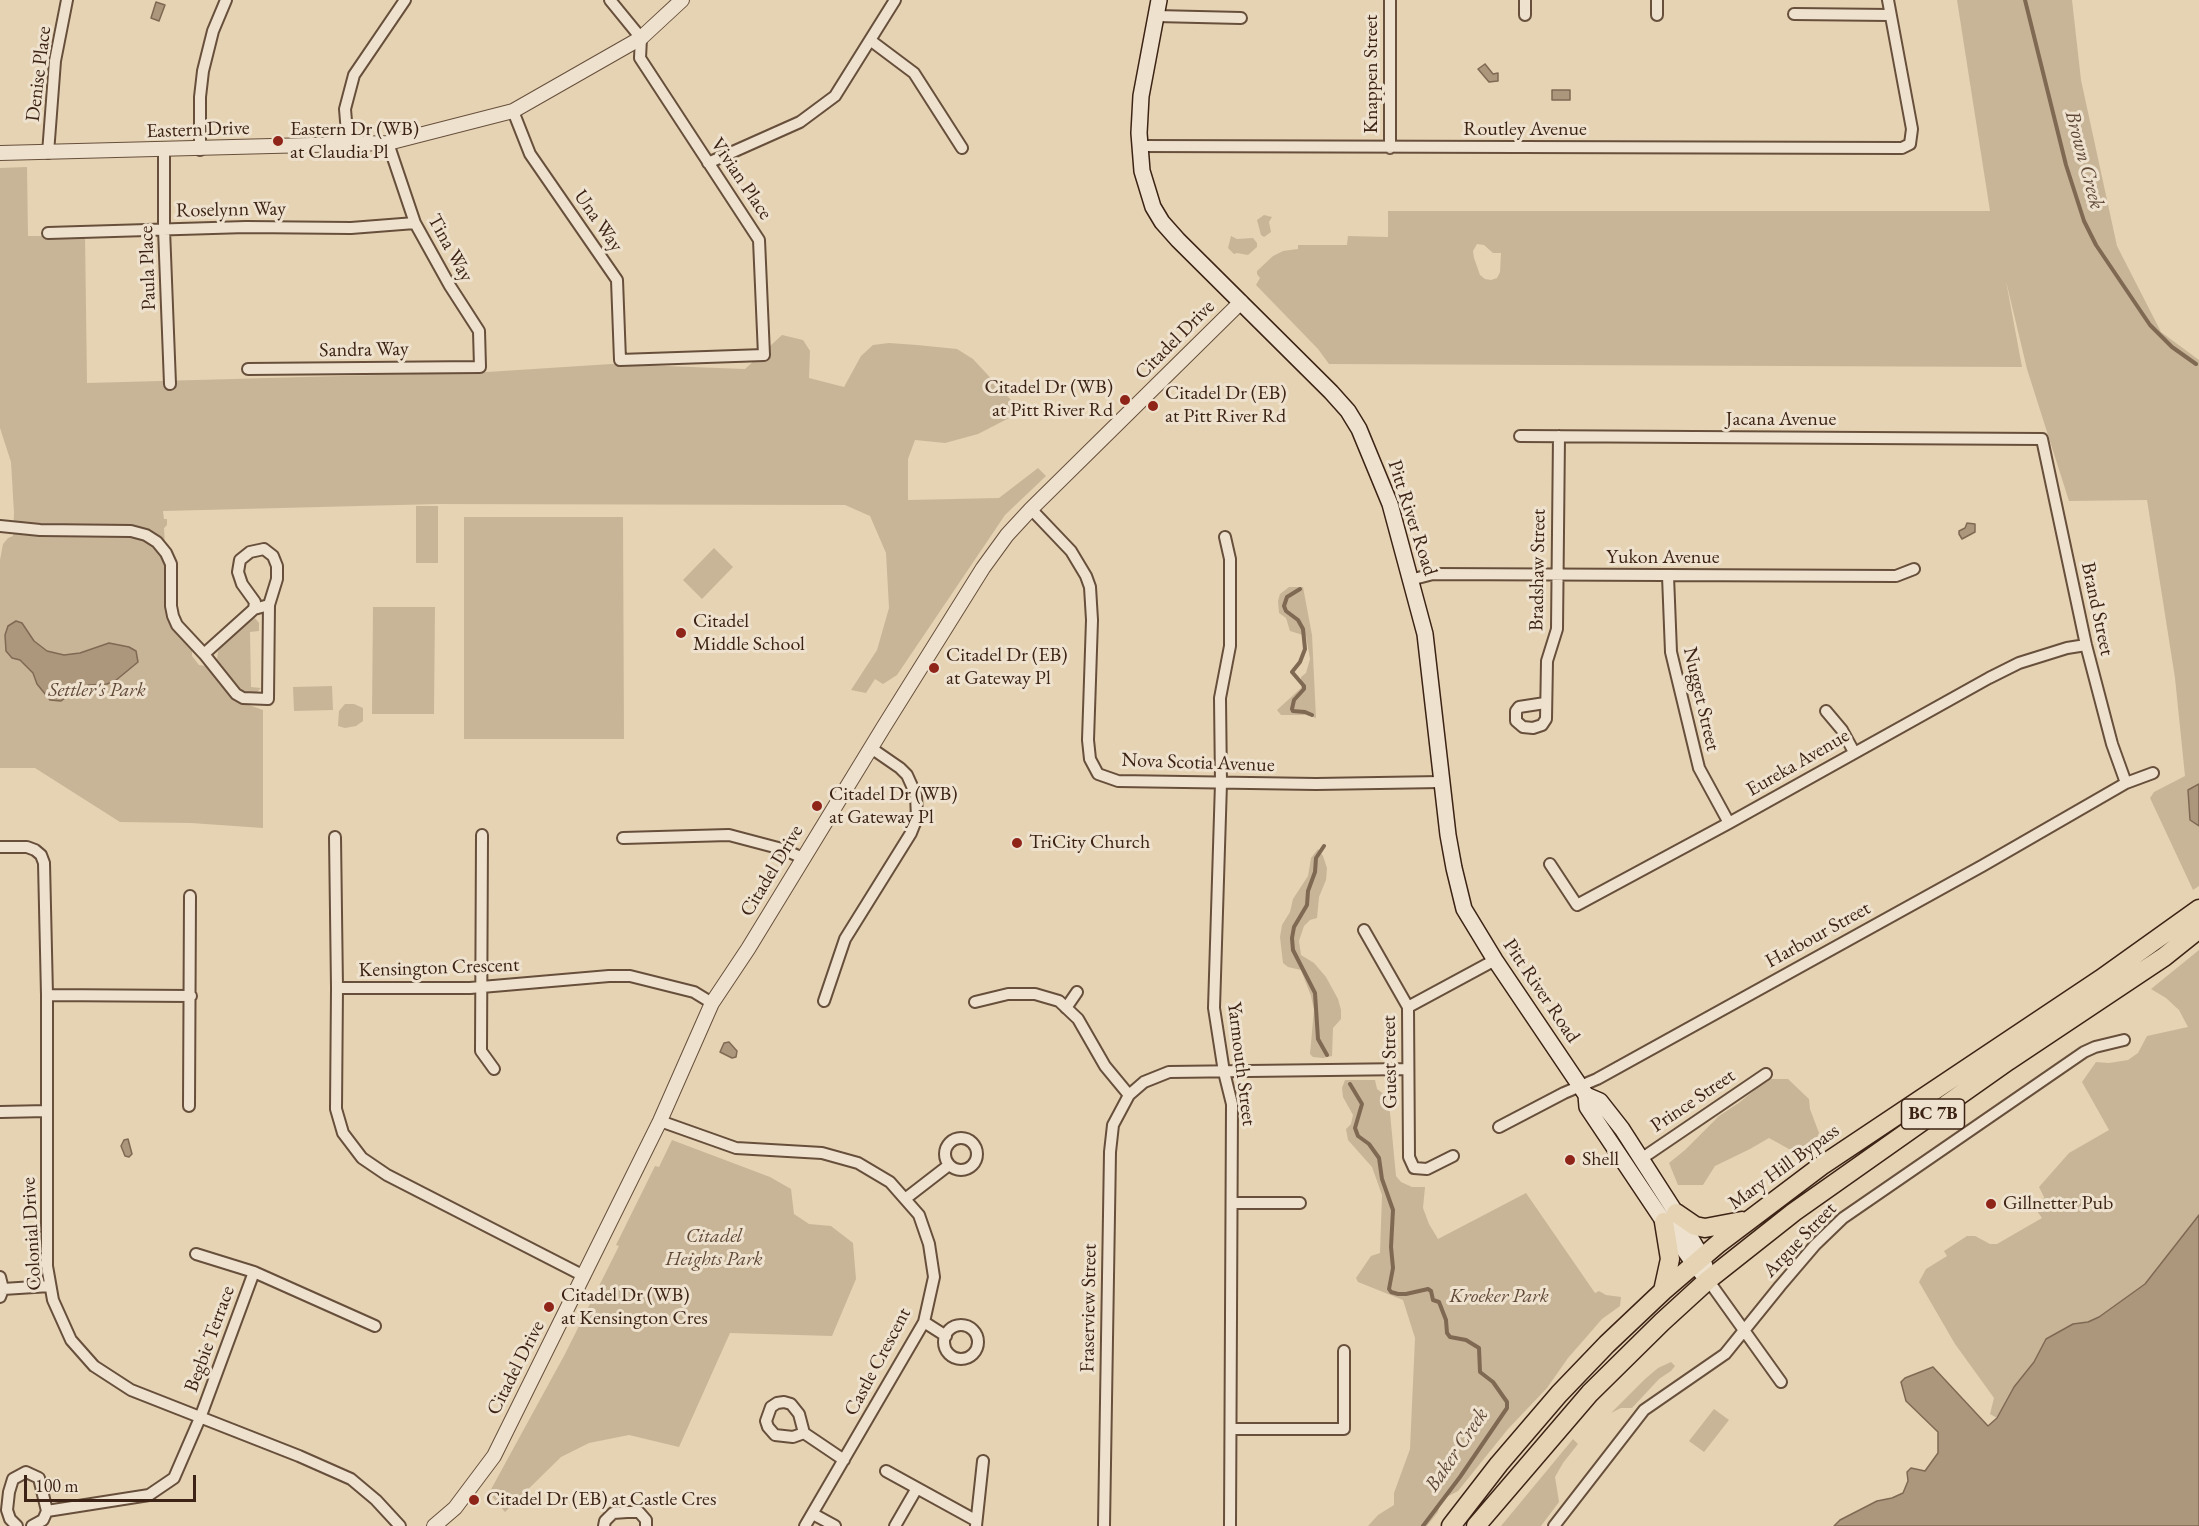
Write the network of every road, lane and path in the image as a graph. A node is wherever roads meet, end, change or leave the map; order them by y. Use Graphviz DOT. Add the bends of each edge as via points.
graph roads {
  1 [pos="67,0"];
  2 [pos="225,0"];
  3 [pos="405,0"];
  4 [pos="610,0"];
  5 [pos="682,0"];
  6 [pos="895,0"];
  7 [pos="1159,0"];
  8 [pos="1390,0"];
  9 [pos="1525,0"];
  10 [pos="1657,0"];
  11 [pos="1888,0"];
  12 [pos="1794,14"];
  13 [pos="1525,15"];
  14 [pos="1657,15"];
  15 [pos="1890,15"];
  16 [pos="1156,16"];
  17 [pos="1241,18"];
  18 [pos="641,38"];
  19 [pos="870,40"];
  20 [pos="513,111"];
  21 [pos="387,143"];
  22 [pos="348,145"];
  23 [pos="1139,146"];
  24 [pos="962,148"];
  25 [pos="1390,148"];
  26 [pos="164,150"];
  27 [pos="200,150"];
  28 [pos="0,153"];
  29 [pos="48,153"];
  30 [pos="708,163"];
  31 [pos="415,223"];
  32 [pos="164,229"];
  33 [pos="48,233"];
  34 [pos="1241,302"];
  35 [pos="764,355"];
  36 [pos="480,367"];
  37 [pos="248,369"];
  38 [pos="170,384"];
  39 [pos="1520,436"];
  40 [pos="1559,436"];
  41 [pos="2042,439"];
  42 [pos="1031,509"];
  43 [pos="0,526"];
  44 [pos="1225,537"];
  45 [pos="1914,569"];
  46 [pos="1557,575"];
  47 [pos="1668,576"];
  48 [pos="1410,580"];
  49 [pos="268,605"];
  50 [pos="254,609"];
  51 [pos="2085,645"];
  52 [pos="204,654"];
  53 [pos="1545,703"];
  54 [pos="1827,711"];
  55 [pos="871,748"];
  56 [pos="1854,752"];
  57 [pos="2153,773"];
  58 [pos="1441,782"];
  59 [pos="1221,783"];
  60 [pos="2126,783"];
  61 [pos="1730,823"];
  62 [pos="482,834"];
  63 [pos="335,837"];
  64 [pos="623,838"];
  65 [pos="0,847"];
  66 [pos="803,858"];
  67 [pos="1550,864"];
  68 [pos="190,897"];
  69 [pos="2199,909"];
  70 [pos="2199,929"];
  71 [pos="1364,930"];
  72 [pos="1495,960"];
  73 [pos="481,987"];
  74 [pos="337,988"];
  75 [pos="1077,993"];
  76 [pos="47,995"];
  77 [pos="191,996"];
  78 [pos="824,1001"];
  79 [pos="975,1002"];
  80 [pos="712,1003"];
  81 [pos="1408,1007"];
  82 [pos="1066,1008"];
  83 [pos="2124,1040"];
  84 [pos="494,1069"];
  85 [pos="1408,1070"];
  86 [pos="1224,1072"];
  87 [pos="1766,1074"];
  88 [pos="1583,1091"];
  89 [pos="1129,1095"];
  90 [pos="189,1106"];
  91 [pos="47,1111"];
  92 [pos="0,1112"];
  93 [pos="660,1121"];
  94 [pos="1499,1127"];
  95 [pos="1453,1156"];
  96 [pos="1621,1158"];
  97 [pos="1641,1159"];
  98 [pos="949,1164"];
  99 [pos="905,1199"];
  100 [pos="1233,1203"];
  101 [pos="1300,1203"];
  102 [pos="1670,1217"];
  103 [pos="1747,1220"];
  104 [pos="196,1254"];
  105 [pos="1698,1260"];
  106 [pos="254,1272"];
  107 [pos="584,1276"];
  108 [pos="0,1277"];
  109 [pos="1708,1280"];
  110 [pos="50,1286"];
  111 [pos="1663,1291"];
  112 [pos="1,1293"];
  113 [pos="924,1322"];
  114 [pos="375,1326"];
  115 [pos="1744,1330"];
  116 [pos="946,1336"];
  117 [pos="1344,1351"];
  118 [pos="1781,1382"];
  119 [pos="200,1418"];
  120 [pos="1231,1428"];
  121 [pos="804,1433"];
  122 [pos="844,1460"];
  123 [pos="983,1461"];
  124 [pos="886,1471"];
  125 [pos="917,1488"];
  126 [pos="47,1511"];
  127 [pos="813,1514"];
  128 [pos="975,1523"];
  129 [pos="17,1526"];
  130 [pos="32,1526"];
  131 [pos="400,1526"];
  132 [pos="434,1526"];
  133 [pos="604,1526"];
  134 [pos="646,1526"];
  135 [pos="805,1526"];
  136 [pos="834,1526"];
  137 [pos="895,1526"];
  138 [pos="1104,1526"];
  139 [pos="1230,1526"];
  140 [pos="1451,1526"];
  141 [pos="1476,1526"];
  142 [pos="1554,1526"];
  1 -- 29 [label="street, Denise Place" via="55,61"];
  2 -- 27 [label="street" via="203,71"];
  3 -- 22 [label="street" via="354,75 345,109"];
  4 -- 18 [label="street"];
  5 -- 18 [label="street, Eastern Drive"];
  6 -- 19 [label="street"];
  7 -- 16 [label="main road, Pitt River Road"];
  8 -- 25 [label="street, Knappen Street"];
  9 -- 13 [label="street"];
  10 -- 14 [label="street"];
  11 -- 15 [label="street"];
  12 -- 15 [label="street"];
  15 -- 25 [label="street, Routley Avenue" via="1913,133 1910,144 1902,148"];
  16 -- 17 [label="street"];
  16 -- 23 [label="main road, Pitt River Road" via="1141,96"];
  18 -- 20 [label="street, Eastern Drive"];
  18 -- 30 [label="street, Vivian Place" via="640,58"];
  19 -- 24 [label="street" via="914,73"];
  19 -- 30 [label="street" via="835,96 800,122"];
  20 -- 21 [label="street, Eastern Drive"];
  20 -- 35 [label="street, Una Way" via="530,154 617,280 620,360"];
  21 -- 22 [label="street, Eastern Drive"];
  21 -- 31 [label="street, Tina Way"];
  22 -- 27 [label="street, Eastern Drive"];
  23 -- 25 [label="street, Routley Avenue"];
  23 -- 34 [label="main road, Pitt River Road" via="1146,189 1162,222"];
  26 -- 27 [label="street, Eastern Drive"];
  26 -- 29 [label="street, Eastern Drive"];
  26 -- 32 [label="street, Paula Place"];
  28 -- 29 [label="street, Eastern Drive"];
  30 -- 35 [label="street, Vivian Place" via="759,240"];
  31 -- 32 [label="street, Roselynn Way" via="351,228"];
  31 -- 36 [label="street, Tina Way" via="479,331"];
  32 -- 33 [label="street, Roselynn Way"];
  32 -- 38 [label="street, Paula Place"];
  34 -- 42 [label="street, Citadel Drive"];
  34 -- 48 [label="main road, Pitt River Road" via="1354,420 1390,504"];
  36 -- 37 [label="street, Sandra Way"];
  39 -- 40 [label="street, Jacana Avenue"];
  40 -- 41 [label="street, Jacana Avenue"];
  40 -- 46 [label="street, Bradshaw Street"];
  41 -- 51 [label="street, Brand Street"];
  42 -- 55 [label="street, Citadel Drive" via="983,568"];
  42 -- 59 [label="street, Nova Scotia Avenue" via="1071,552 1090,587 1088,740 1090,759 1098,774 1118,781"];
  43 -- 52 [label="street" via="131,531 158,542 171,564 173,616"];
  44 -- 59 [label="street, Yarmouth Street" via="1230,559 1230,646 1220,699"];
  45 -- 47 [label="street, Yukon Avenue" via="1896,576"];
  46 -- 47 [label="street, Yukon Avenue"];
  46 -- 48 [label="street, Yukon Avenue" via="1433,574"];
  46 -- 53 [label="street, Bradshaw Street" via="1557,629 1548,657"];
  47 -- 61 [label="street, Nugget Street" via="1669,642 1699,768"];
  48 -- 58 [label="main road, Pitt River Road" via="1428,652"];
  49 -- 50 [label="street"];
  49 -- 50 [label="street" via="274,593 277,566 264,549 250,552 240,560 238,572 255,602"];
  49 -- 52 [label="street" via="268,699 251,700 236,694"];
  50 -- 52 [label="street"];
  51 -- 56 [label="street, Eureka Avenue" via="2019,663"];
  51 -- 60 [label="street, Brand Street"];
  54 -- 56 [label="street"];
  55 -- 66 [label="street, Citadel Drive"];
  55 -- 78 [label="street" via="907,775 916,795 916,818 911,833 845,939"];
  56 -- 61 [label="street, Eureka Avenue"];
  57 -- 60 [label="street, Harbour Street"];
  58 -- 59 [label="street, Nova Scotia Avenue"];
  58 -- 72 [label="main road, Pitt River Road" via="1464,909"];
  59 -- 86 [label="street, Yarmouth Street" via="1214,1008"];
  60 -- 88 [label="street, Harbour Street" via="1597,1079"];
  61 -- 67 [label="street, Eureka Avenue" via="1576,904"];
  62 -- 73 [label="street"];
  63 -- 74 [label="street"];
  64 -- 66 [label="street" via="729,835"];
  65 -- 76 [label="street, Colonial Drive" via="27,847 41,855 44,863"];
  66 -- 80 [label="street, Citadel Drive"];
  68 -- 77 [label="street"];
  69 -- 103 [label="highway, Mary Hill Bypass / BC 7B"];
  70 -- 109 [label="highway, BC 7B" via="1794,1212"];
  71 -- 81 [label="street, Guest Street"];
  72 -- 81 [label="street"];
  72 -- 88 [label="main road, Pitt River Road"];
  73 -- 74 [label="street, Kensington Crescent"];
  73 -- 80 [label="street, Kensington Crescent" via="630,976 694,993"];
  73 -- 84 [label="street" via="481,1051"];
  74 -- 107 [label="street, Kensington Crescent" via="336,1109 343,1133 362,1158 387,1175"];
  75 -- 82 [label="street"];
  76 -- 77 [label="street"];
  76 -- 91 [label="street, Colonial Drive"];
  77 -- 90 [label="street"];
  79 -- 82 [label="street" via="1008,994 1035,994 1059,1001"];
  80 -- 93 [label="street, Citadel Drive"];
  81 -- 85 [label="street, Guest Street"];
  82 -- 89 [label="street" via="1078,1019 1105,1066"];
  83 -- 115 [label="street, Argue Street" via="2084,1052 1854,1209 1815,1245"];
  85 -- 86 [label="street"];
  85 -- 95 [label="street, Guest Street" via="1409,1157 1414,1168 1427,1168"];
  86 -- 89 [label="street" via="1169,1072 1144,1082"];
  86 -- 100 [label="street, Yarmouth Street" via="1232,1104"];
  87 -- 97 [label="street, Prince Street"];
  88 -- 94 [label="street, Harbour Street" via="1559,1095"];
  88 -- 96 [label="main road, Pitt River Road" via="1587,1107"];
  88 -- 97 [label="main road, Pitt River Road" via="1600,1101"];
  89 -- 138 [label="street, Fraserview Street" via="1113,1125 1110,1152"];
  91 -- 92 [label="street"];
  91 -- 110 [label="street, Colonial Drive"];
  93 -- 99 [label="street, Castle Crescent" via="736,1148 822,1153 858,1163 890,1182"];
  93 -- 107 [label="street, Citadel Drive"];
  96 -- 97 [label="main road"];
  96 -- 102 [label="main road, Pitt River Road"];
  97 -- 102 [label="main road, Pitt River Road"];
  98 -- 99 [label="street"];
  99 -- 113 [label="street, Castle Crescent" via="919,1215 929,1244 934,1277"];
  100 -- 101 [label="street"];
  100 -- 120 [label="street, Yarmouth Street"];
  102 -- 103 [label="highway" via="1704,1228"];
  102 -- 105 [label="main road, Pitt River Road"];
  102 -- 111 [label="highway" via="1670,1259"];
  103 -- 105 [label="highway, Mary Hill Bypass / BC 7B"];
  104 -- 106 [label="street, Begbie Terrace"];
  105 -- 109 [label="main road, Pitt River Road"];
  105 -- 111 [label="highway, Mary Hill Bypass / BC 7B"];
  106 -- 114 [label="street, Begbie Terrace"];
  106 -- 119 [label="street, Begbie Terrace"];
  107 -- 132 [label="street, Citadel Drive" via="494,1456 455,1508"];
  108 -- 112 [label="street"];
  109 -- 115 [label="street, Pitt River Road"];
  109 -- 141 [label="highway, BC 7B" via="1596,1387"];
  110 -- 112 [label="street"];
  110 -- 119 [label="street, Colonial Drive" via="68,1335 94,1366 131,1390"];
  111 -- 140 [label="highway, Mary Hill Bypass / BC 7B" via="1559,1394"];
  113 -- 116 [label="street"];
  113 -- 122 [label="street, Castle Crescent"];
  115 -- 118 [label="street, Pitt River Road"];
  115 -- 142 [label="street, Argue Street" via="1717,1361 1644,1410"];
  117 -- 120 [label="street" via="1344,1429"];
  119 -- 126 [label="street, Begbie Terrace" via="174,1478 149,1495"];
  119 -- 131 [label="street, Colonial Drive" via="345,1476 376,1500"];
  120 -- 139 [label="street, Yarmouth Street"];
  121 -- 122 [label="street"];
  122 -- 127 [label="street, Castle Crescent"];
  123 -- 128 [label="street"];
  124 -- 125 [label="street"];
  125 -- 128 [label="street"];
  125 -- 137 [label="street"];
  126 -- 129 [label="street" via="39,1478 26,1472 13,1479 9,1492 7,1510"];
  126 -- 130 [label="street" via="43,1520"];
  127 -- 135 [label="street, Castle Crescent"];
  127 -- 136 [label="street"];
  133 -- 134 [label="street" via="613,1513 639,1512"];
}
